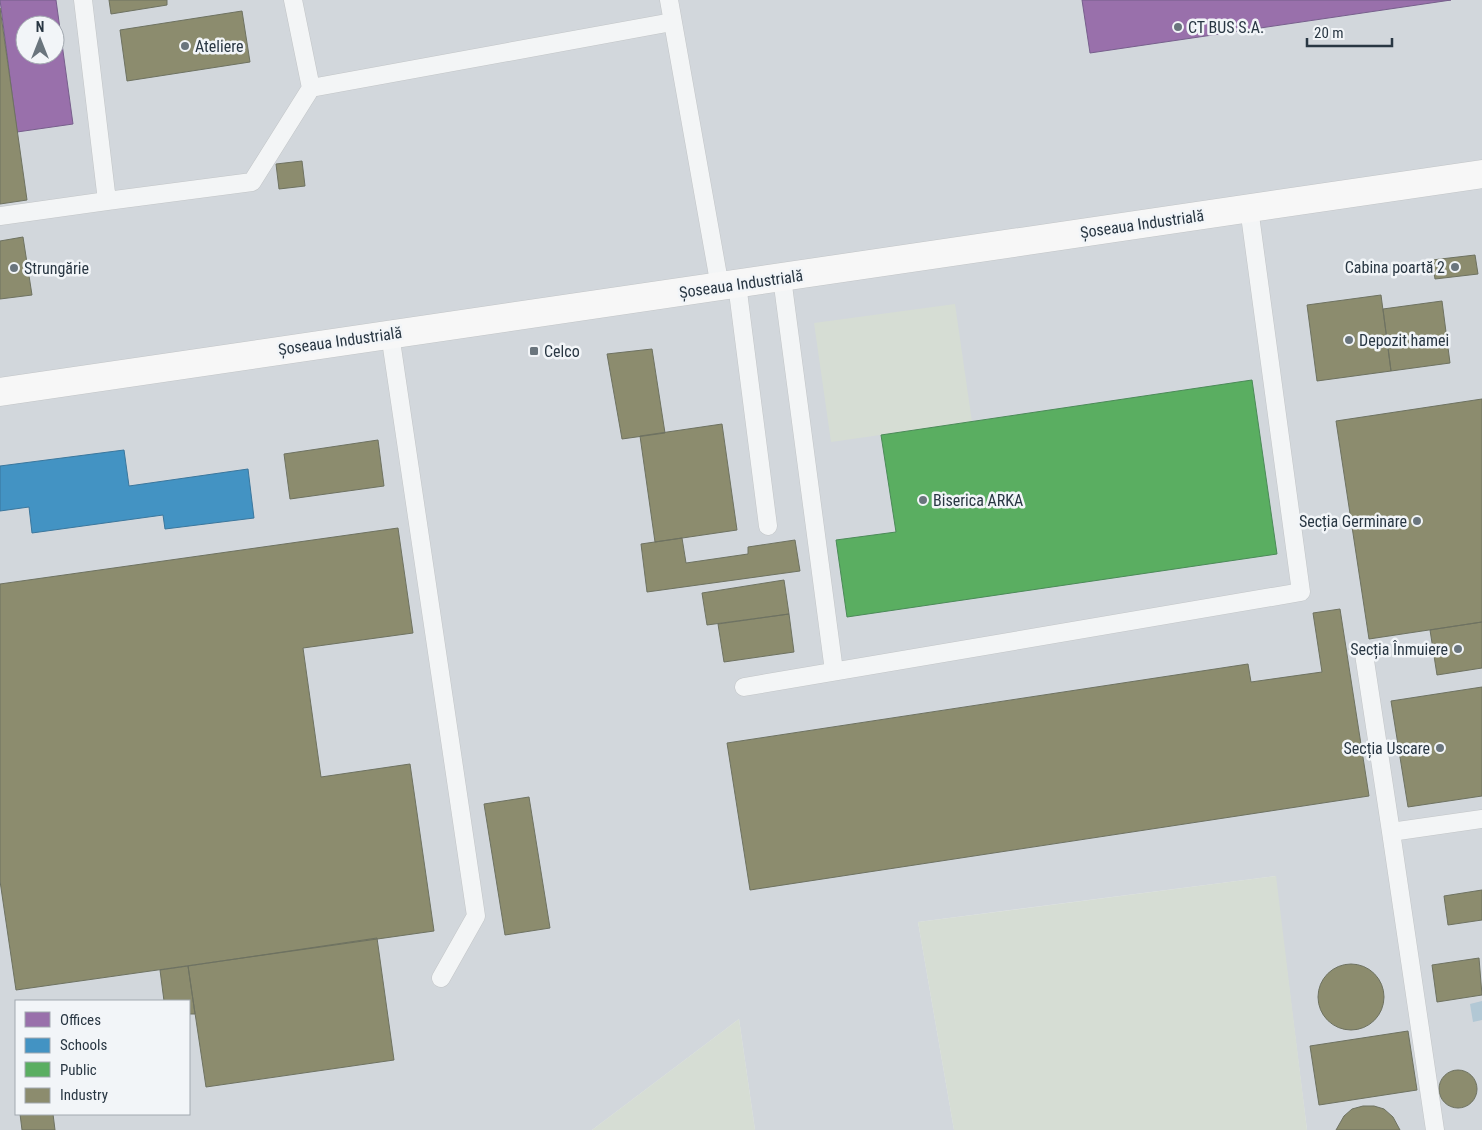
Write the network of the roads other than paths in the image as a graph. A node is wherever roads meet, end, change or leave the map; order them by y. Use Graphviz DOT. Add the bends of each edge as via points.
graph roads {
  1 [pos="83,0"];
  2 [pos="293,0"];
  3 [pos="669,0"];
  4 [pos="672,22"];
  5 [pos="311,88"];
  6 [pos="1482,174"];
  7 [pos="107,201"];
  8 [pos="1249,208"];
  9 [pos="0,216"];
  10 [pos="782,278"];
  11 [pos="728,286"];
  12 [pos="390,334"];
  13 [pos="0,392"];
  14 [pos="768,526"];
  15 [pos="1364,654"];
  16 [pos="834,671"];
  17 [pos="744,687"];
  18 [pos="1482,819"];
  19 [pos="1391,832"];
  20 [pos="441,978"];
  21 [pos="1435,1130"];
  1 -- 7 [label="lane"];
  2 -- 5 [label="lane"];
  3 -- 4 [label="lane"];
  4 -- 5 [label="lane"];
  4 -- 11 [label="lane"];
  5 -- 7 [label="lane" via="252,182"];
  6 -- 8 [label="street, Șoseaua Industrială"];
  7 -- 9 [label="lane"];
  8 -- 10 [label="street, Șoseaua Industrială"];
  8 -- 16 [label="lane" via="1300,592"];
  10 -- 11 [label="street, Șoseaua Industrială"];
  10 -- 16 [label="lane"];
  11 -- 12 [label="street, Șoseaua Industrială"];
  11 -- 14 [label="lane"];
  12 -- 13 [label="street, Șoseaua Industrială"];
  12 -- 20 [label="lane" via="476,916"];
  15 -- 19 [label="lane"];
  16 -- 17 [label="lane"];
  18 -- 19 [label="lane"];
  19 -- 21 [label="lane"];
}
